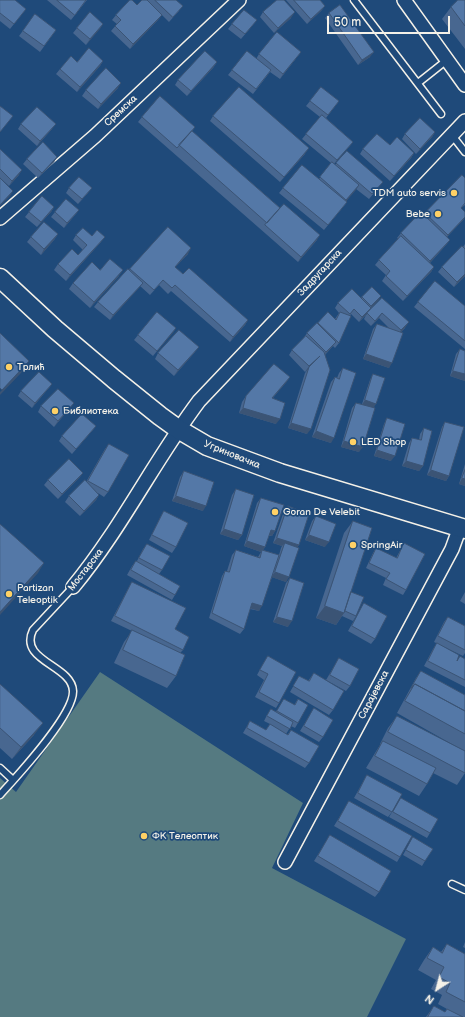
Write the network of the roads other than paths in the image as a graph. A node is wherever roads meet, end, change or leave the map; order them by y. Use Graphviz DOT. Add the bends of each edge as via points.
graph roads {
  1 [pos="239,0"];
  2 [pos="354,0"];
  3 [pos="404,0"];
  4 [pos="447,60"];
  5 [pos="418,83"];
  6 [pos="465,85"];
  7 [pos="441,114"];
  8 [pos="465,121"];
  9 [pos="451,134"];
  10 [pos="465,152"];
  11 [pos="0,218"];
  12 [pos="0,278"];
  13 [pos="178,429"];
  14 [pos="462,528"];
  15 [pos="74,587"];
  16 [pos="0,768"];
  17 [pos="13,780"];
  18 [pos="0,795"];
  19 [pos="285,862"];
  20 [pos="452,884"];
  21 [pos="465,890"];
  1 -- 11 [label="street, Сремска" via="95,136"];
  2 -- 5 [label="lane"];
  3 -- 4 [label="street"];
  4 -- 5 [label="lane"];
  4 -- 6 [label="street"];
  5 -- 7 [label="lane"];
  8 -- 9 [label="street, Задругарска"];
  9 -- 10 [label="lane"];
  9 -- 13 [label="street, Задругарска" via="199,401"];
  12 -- 13 [label="main road, Угриновачка" via="55,329"];
  13 -- 14 [label="main road, Угриновачка" via="207,446 268,469"];
  13 -- 15 [label="street, Мостарска" via="111,537"];
  14 -- 19 [label="street, Сарајевска"];
  15 -- 17 [label="lane, Мостарска" via="30,636 32,648 37,654 66,677 72,685 69,707 42,746"];
  16 -- 17 [label="lane"];
  17 -- 18 [label="lane, Мостарска"];
  20 -- 21 [label="lane"];
}
